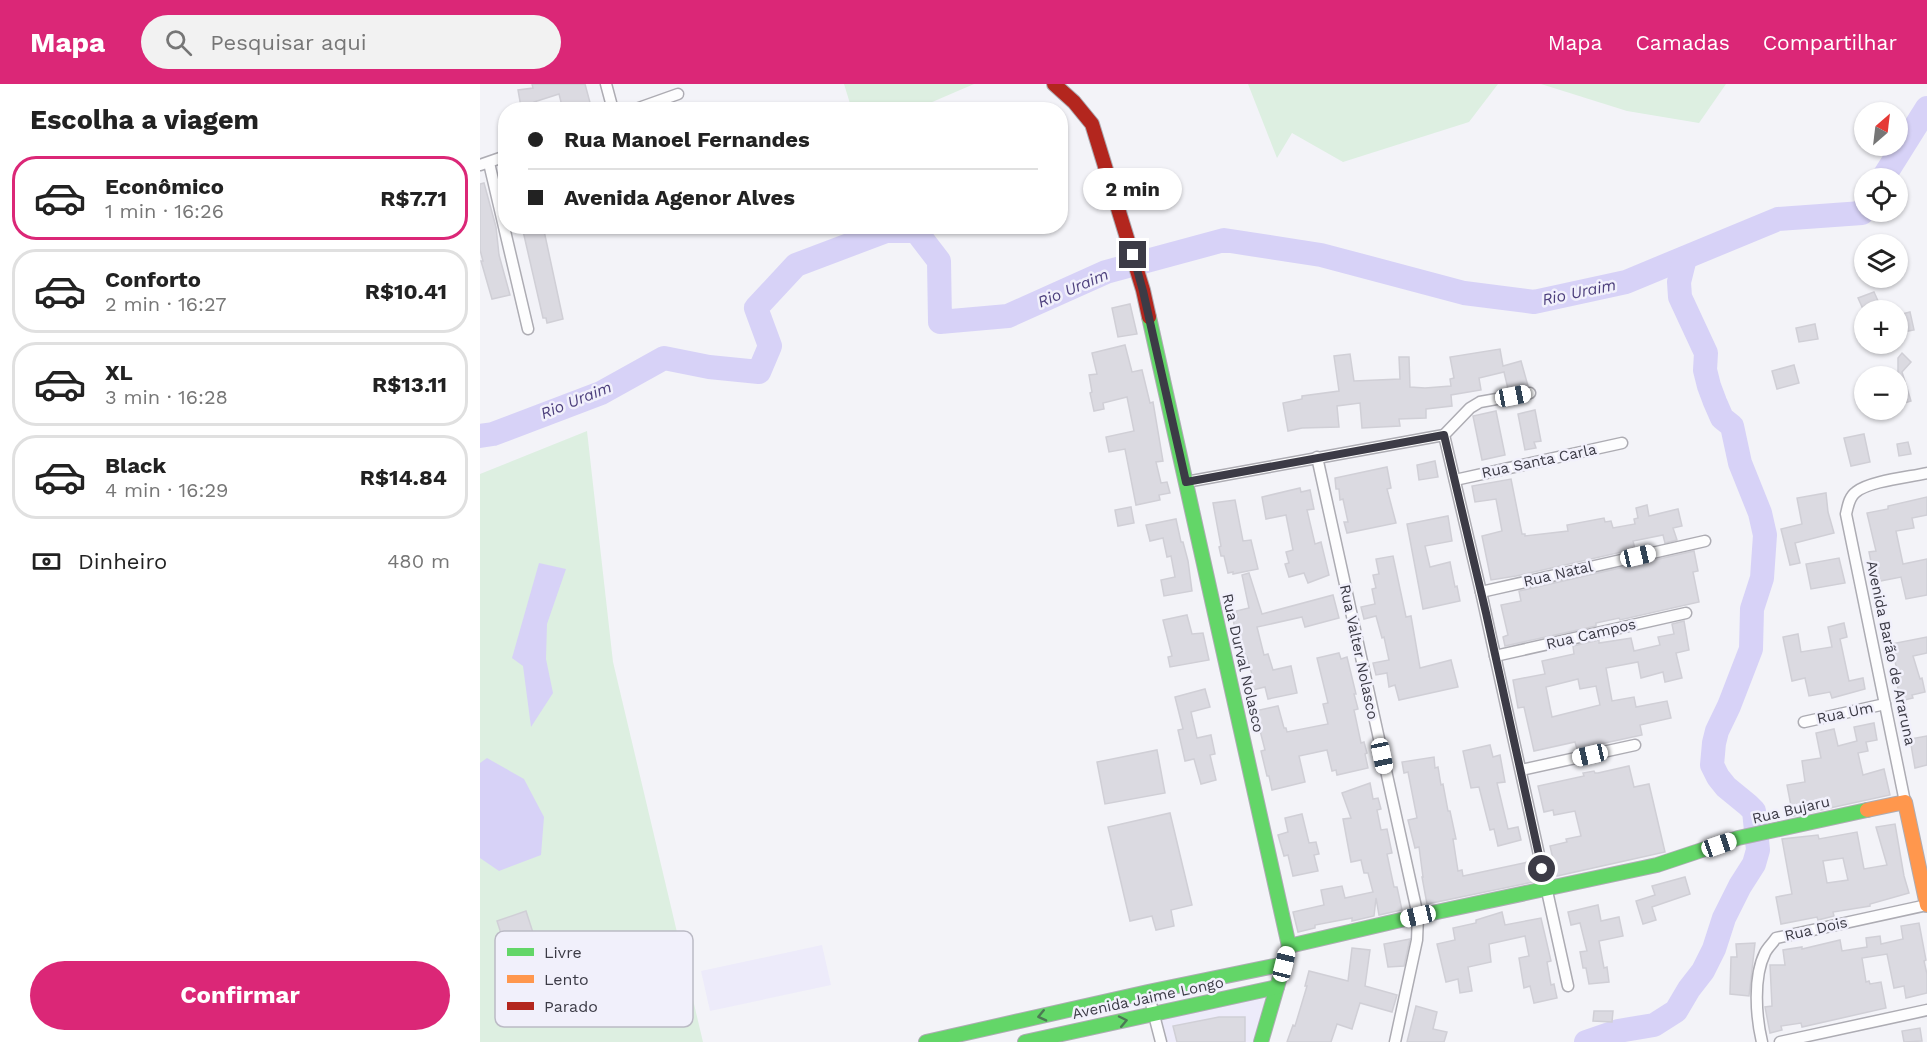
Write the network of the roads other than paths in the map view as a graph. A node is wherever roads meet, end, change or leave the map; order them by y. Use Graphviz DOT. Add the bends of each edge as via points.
graph roads {
  1 [pos="606,84"];
  2 [pos="1054,84"];
  3 [pos="678,94"];
  4 [pos="611,102"];
  5 [pos="656,102"];
  6 [pos="484,164"];
  7 [pos="498,216"];
  8 [pos="503,234"];
  9 [pos="528,329"];
  10 [pos="1530,393"];
  11 [pos="1444,435"];
  12 [pos="1622,443"];
  13 [pos="1317,458"];
  14 [pos="1927,474"];
  15 [pos="1455,480"];
  16 [pos="1186,482"];
  17 [pos="1706,541"];
  18 [pos="1481,592"];
  19 [pos="1686,613"];
  20 [pos="1495,656"];
  21 [pos="1885,704"];
  22 [pos="1804,722"];
  23 [pos="1635,745"];
  24 [pos="1521,771"];
  25 [pos="1905,802"];
  26 [pos="1923,866"];
  27 [pos="1546,889"];
  28 [pos="1927,905"];
  29 [pos="1418,916"];
  30 [pos="1289,946"];
  31 [pos="1284,964"];
  32 [pos="1568,986"];
  33 [pos="1277,987"];
  34 [pos="1148,992"];
  35 [pos="1927,1010"];
  36 [pos="1153,1015"];
  37 [pos="926,1042"];
  38 [pos="1030,1042"];
  39 [pos="1161,1042"];
  40 [pos="1261,1042"];
  41 [pos="1395,1042"];
  42 [pos="1762,1042"];
  43 [pos="1780,1042"];
  1 -- 4 [label="street"];
  2 -- 16 [label="street, Rua Durval Nolasco" via="1092,124 1143,291"];
  3 -- 5 [label="street"];
  6 -- 7 [label="street"];
  8 -- 9 [label="street"];
  10 -- 11 [label="street" via="1480,402"];
  11 -- 13 [label="street"];
  11 -- 15 [label="street"];
  12 -- 15 [label="street, Rua Santa Carla"];
  13 -- 16 [label="street"];
  13 -- 29 [label="street, Rua Valter Nolasco"];
  14 -- 21 [label="street, Avenida Barão de Araruna" via="1868,485 1855,492 1848,502 1846,514"];
  15 -- 18 [label="street"];
  16 -- 30 [label="street, Rua Durval Nolasco"];
  17 -- 18 [label="street, Rua Natal"];
  18 -- 20 [label="street"];
  19 -- 20 [label="street, Rua Campos"];
  20 -- 24 [label="street"];
  21 -- 22 [label="street, Rua Um"];
  21 -- 25 [label="street, Avenida Barão de Araruna"];
  23 -- 24 [label="street"];
  24 -- 27 [label="street"];
  25 -- 26 [label="street, Avenida Barão de Araruna"];
  25 -- 27 [label="street, Rua Bujaru" via="1738,838 1657,865"];
  26 -- 28 [label="street, Avenida Barão de Araruna"];
  27 -- 29 [label="street, Rua Bujaru"];
  27 -- 32 [label="street"];
  28 -- 42 [label="street, Rua Dois" via="1776,938 1765,952 1759,970 1758,1025"];
  29 -- 30 [label="street, Rua Bujaru"];
  29 -- 41 [label="street, Rua Valter Nolasco" via="1418,940"];
  30 -- 31 [label="street, Rua Durval Nolasco"];
  31 -- 33 [label="street, Rua Durval Nolasco"];
  31 -- 34 [label="street"];
  33 -- 36 [label="street, Avenida Jaime Longo"];
  33 -- 40 [label="street, Rua Durval Nolasco"];
  34 -- 36 [label="street"];
  34 -- 37 [label="street, one-way"];
  35 -- 43 [label="street"];
  38 -- 36 [label="street, Avenida Jaime Longo, one-way"];
  36 -- 39 [label="street"];
}
